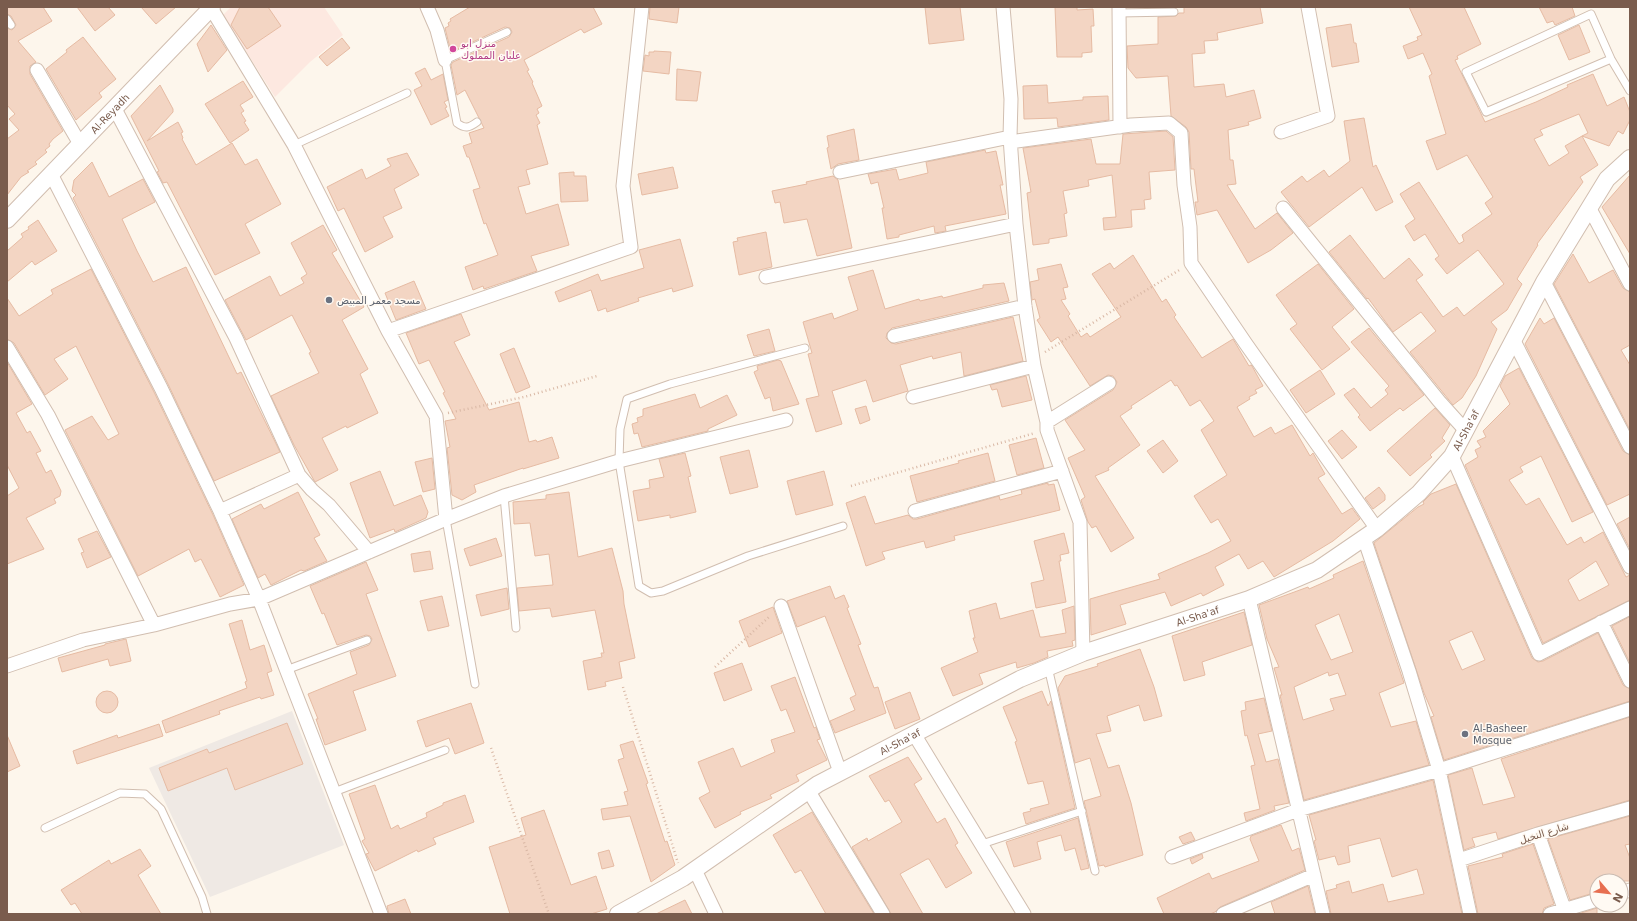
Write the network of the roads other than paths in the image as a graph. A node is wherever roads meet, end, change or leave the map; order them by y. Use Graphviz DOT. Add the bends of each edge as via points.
graph roads {
  1 [pos="211,7"];
  2 [pos="427,7"];
  3 [pos="642,7"];
  4 [pos="1003,7"];
  5 [pos="1308,7"];
  6 [pos="1119,10"];
  7 [pos="1174,12"];
  8 [pos="507,32"];
  9 [pos="1611,59"];
  10 [pos="445,60"];
  11 [pos="37,70"];
  12 [pos="1630,91"];
  13 [pos="407,93"];
  14 [pos="115,109"];
  15 [pos="477,122"];
  16 [pos="1120,127"];
  17 [pos="1281,132"];
  18 [pos="1010,139"];
  19 [pos="80,144"];
  20 [pos="294,145"];
  21 [pos="1630,158"];
  22 [pos="840,172"];
  23 [pos="51,174"];
  24 [pos="1589,207"];
  25 [pos="1283,208"];
  26 [pos="7,220"];
  27 [pos="1016,224"];
  28 [pos="766,277"];
  29 [pos="1544,282"];
  30 [pos="1630,284"];
  31 [pos="1025,306"];
  32 [pos="388,331"];
  33 [pos="894,336"];
  34 [pos="1513,339"];
  35 [pos="7,347"];
  36 [pos="805,348"];
  37 [pos="1034,363"];
  38 [pos="1110,383"];
  39 [pos="913,397"];
  40 [pos="786,420"];
  41 [pos="1047,426"];
  42 [pos="1466,431"];
  43 [pos="1630,447"];
  44 [pos="1452,456"];
  45 [pos="619,461"];
  46 [pos="1062,471"];
  47 [pos="299,475"];
  48 [pos="504,496"];
  49 [pos="915,510"];
  50 [pos="220,511"];
  51 [pos="446,519"];
  52 [pos="843,526"];
  53 [pos="1377,529"];
  54 [pos="1364,538"];
  55 [pos="369,552"];
  56 [pos="1630,567"];
  57 [pos="259,599"];
  58 [pos="1249,599"];
  59 [pos="781,606"];
  60 [pos="1630,608"];
  61 [pos="1600,622"];
  62 [pos="154,625"];
  63 [pos="516,628"];
  64 [pos="367,640"];
  65 [pos="1083,653"];
  66 [pos="7,666"];
  67 [pos="1048,667"];
  68 [pos="286,670"];
  69 [pos="1630,681"];
  70 [pos="474,684"];
  71 [pos="1630,709"];
  72 [pos="914,734"];
  73 [pos="445,750"];
  74 [pos="1439,770"];
  75 [pos="840,772"];
  76 [pos="808,790"];
  77 [pos="334,792"];
  78 [pos="1630,808"];
  79 [pos="1298,810"];
  80 [pos="1082,811"];
  81 [pos="45,828"];
  82 [pos="1538,834"];
  83 [pos="982,844"];
  84 [pos="1172,857"];
  85 [pos="1459,860"];
  86 [pos="1095,871"];
  87 [pos="689,874"];
  88 [pos="1314,875"];
  89 [pos="1589,903"];
  90 [pos="1565,912"];
  91 [pos="207,914"];
  92 [pos="381,914"];
  93 [pos="618,914"];
  94 [pos="716,914"];
  95 [pos="883,914"];
  96 [pos="1024,914"];
  97 [pos="1223,914"];
  98 [pos="1324,914"];
  99 [pos="1470,914"];
  100 [pos="1550,914"];
  1 -- 14 [label="street, Al-Reyadh"];
  1 -- 20 [label="street"];
  2 -- 10 [label="street" via="437,30"];
  3 -- 32 [label="street" via="623,186 632,247"];
  4 -- 18 [label="street" via="1011,99"];
  5 -- 17 [label="street" via="1328,116"];
  6 -- 7 [label="lane"];
  6 -- 16 [label="street"];
  8 -- 10 [label="lane"];
  9 -- 9 [label="lane" via="1591,14 1466,72 1486,112"];
  9 -- 12 [label="lane"];
  10 -- 15 [label="lane" via="457,124 467,128"];
  11 -- 19 [label="street"];
  13 -- 20 [label="lane"];
  14 -- 19 [label="street, Al-Reyadh"];
  14 -- 47 [label="street" via="236,338"];
  16 -- 18 [label="street"];
  16 -- 53 [label="street" via="1169,123 1181,133 1192,263"];
  18 -- 22 [label="street"];
  18 -- 27 [label="street"];
  19 -- 23 [label="street, Al-Reyadh"];
  20 -- 32 [label="street"];
  21 -- 24 [label="street, Al-Sha'af" via="1607,179"];
  23 -- 26 [label="street, Al-Reyadh"];
  23 -- 50 [label="street" via="161,388"];
  24 -- 29 [label="street, Al-Sha'af"];
  24 -- 30 [label="street"];
  25 -- 42 [label="street"];
  27 -- 28 [label="street"];
  27 -- 31 [label="street"];
  29 -- 34 [label="street, Al-Sha'af"];
  29 -- 43 [label="street"];
  31 -- 33 [label="street"];
  31 -- 37 [label="street"];
  32 -- 51 [label="street" via="436,416"];
  34 -- 42 [label="street, Al-Sha'af"];
  34 -- 56 [label="street"];
  35 -- 62 [label="street" via="48,415"];
  36 -- 45 [label="lane" via="670,384 627,399 620,429"];
  37 -- 39 [label="street"];
  37 -- 41 [label="street"];
  38 -- 41 [label="street"];
  40 -- 45 [label="street"];
  41 -- 46 [label="street"];
  42 -- 44 [label="street, Al-Sha'af"];
  44 -- 53 [label="street, Al-Sha'af" via="1419,493"];
  44 -- 61 [label="street" via="1539,654"];
  45 -- 48 [label="street"];
  45 -- 52 [label="lane" via="639,586 651,593 663,591 748,556"];
  46 -- 49 [label="street"];
  46 -- 65 [label="street" via="1080,522"];
  47 -- 50 [label="street"];
  47 -- 55 [label="street" via="329,504"];
  48 -- 51 [label="street"];
  48 -- 63 [label="lane"];
  50 -- 57 [label="street"];
  51 -- 55 [label="street"];
  51 -- 70 [label="lane"];
  53 -- 54 [label="street, Al-Sha'af"];
  54 -- 58 [label="street, Al-Sha'af" via="1317,570"];
  54 -- 74 [label="street" via="1410,671"];
  55 -- 57 [label="street"];
  57 -- 62 [label="street" via="230,604"];
  57 -- 68 [label="street"];
  58 -- 65 [label="street, Al-Sha'af"];
  58 -- 79 [label="street"];
  59 -- 75 [label="street"];
  60 -- 61 [label="street"];
  61 -- 69 [label="street"];
  62 -- 66 [label="street" via="83,640"];
  64 -- 68 [label="lane"];
  65 -- 67 [label="street, Al-Sha'af"];
  67 -- 72 [label="street, Al-Sha'af"];
  67 -- 80 [label="lane"];
  68 -- 77 [label="street"];
  71 -- 74 [label="street"];
  72 -- 75 [label="street, Al-Sha'af"];
  72 -- 83 [label="street"];
  73 -- 77 [label="lane"];
  74 -- 79 [label="street"];
  74 -- 85 [label="street"];
  75 -- 76 [label="street, Al-Sha'af"];
  76 -- 87 [label="street, Al-Sha'af"];
  76 -- 95 [label="street"];
  77 -- 92 [label="street"];
  78 -- 82 [label="street, شارع النخيل"];
  79 -- 84 [label="street"];
  79 -- 88 [label="street"];
  80 -- 83 [label="lane"];
  80 -- 86 [label="lane"];
  81 -- 91 [label="lane" via="120,793 145,794 161,809 202,897"];
  82 -- 85 [label="street, شارع النخيل"];
  82 -- 90 [label="street"];
  83 -- 96 [label="street"];
  85 -- 99 [label="street"];
  87 -- 93 [label="street, Al-Sha'af"];
  87 -- 94 [label="street"];
  88 -- 97 [label="street"];
  88 -- 98 [label="street"];
  89 -- 90 [label="street"];
  90 -- 100 [label="street"];
}
